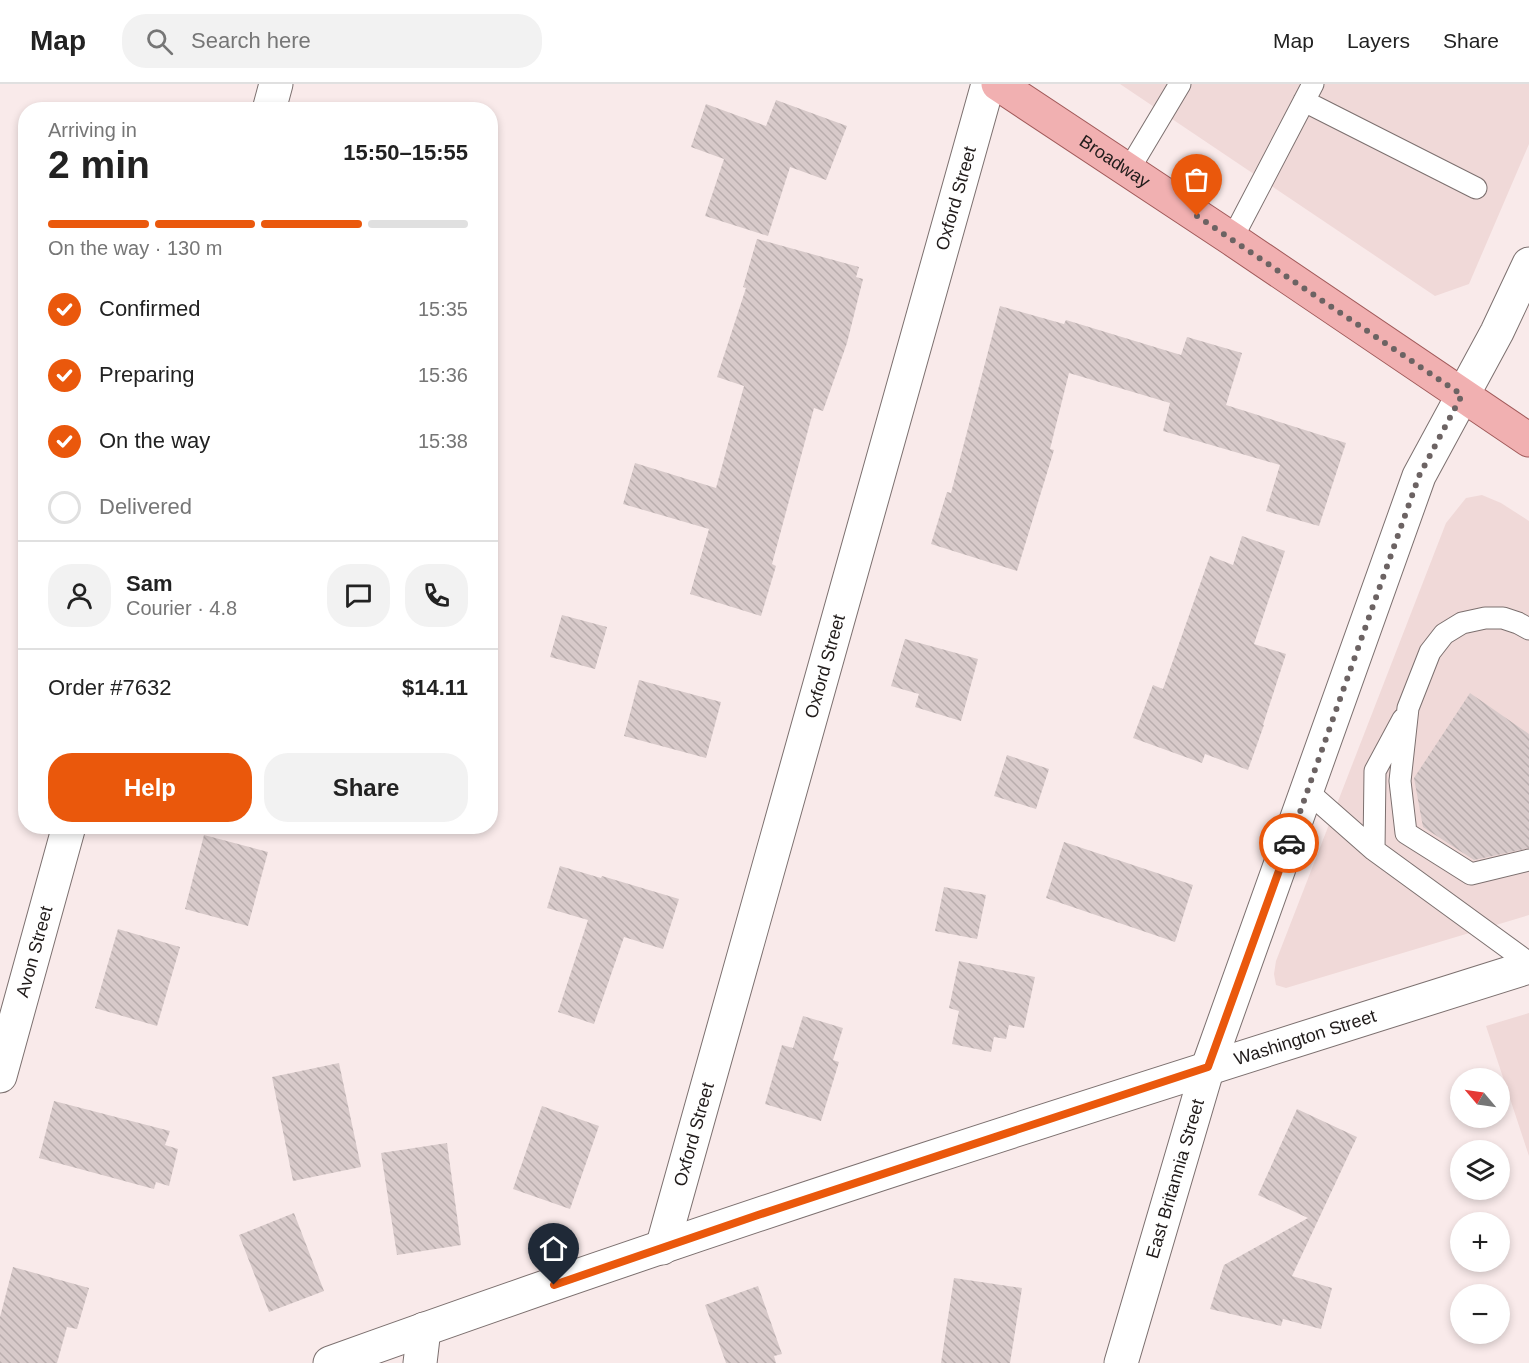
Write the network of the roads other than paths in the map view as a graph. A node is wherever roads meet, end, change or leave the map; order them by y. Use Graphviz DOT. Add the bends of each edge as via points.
graph roads {
  1 [pos="276,84"];
  2 [pos="988,84"];
  3 [pos="998,84"];
  4 [pos="1180,84"];
  5 [pos="1309,93"];
  6 [pos="271,102"];
  7 [pos="1128,171"];
  8 [pos="1476,188"];
  9 [pos="1232,239"];
  10 [pos="1529,264"];
  11 [pos="1462,395"];
  12 [pos="1529,440"];
  13 [pos="1529,629"];
  14 [pos="1408,708"];
  15 [pos="1308,791"];
  16 [pos="67,834"];
  17 [pos="1374,850"];
  18 [pos="1529,860"];
  19 [pos="1529,965"];
  20 [pos="1208,1067"];
  21 [pos="0,1076"];
  22 [pos="662,1248"];
  23 [pos="424,1329"];
  24 [pos="330,1363"];
  25 [pos="420,1363"];
  26 [pos="1121,1363"];
  1 -- 6 [label="street"];
  2 -- 22 [label="street, Oxford Street"];
  3 -- 7 [label="main road, Broadway"];
  4 -- 7 [label="lane"];
  5 -- 8 [label="lane"];
  5 -- 9 [label="lane"];
  7 -- 9 [label="main road, Broadway"];
  9 -- 11 [label="main road, Broadway"];
  10 -- 11 [label="street, East Britannia Street"];
  11 -- 12 [label="main road, Broadway"];
  11 -- 15 [label="street, East Britannia Street" via="1419,476"];
  13 -- 14 [label="lane" via="1503,618 1485,618 1462,623 1444,634 1430,652"];
  14 -- 17 [label="lane" via="1375,771"];
  14 -- 18 [label="lane" via="1401,781 1406,833 1471,874"];
  15 -- 17 [label="lane"];
  15 -- 20 [label="street, East Britannia Street"];
  16 -- 21 [label="street, Avon Street"];
  17 -- 19 [label="lane"];
  19 -- 20 [label="street, Washington Street"];
  20 -- 22 [label="street, Washington Street"];
  20 -- 26 [label="street, East Britannia Street"];
  22 -- 23 [label="street, Washington Street"];
  23 -- 24 [label="street, Washington Street"];
  23 -- 25 [label="street"];
}
